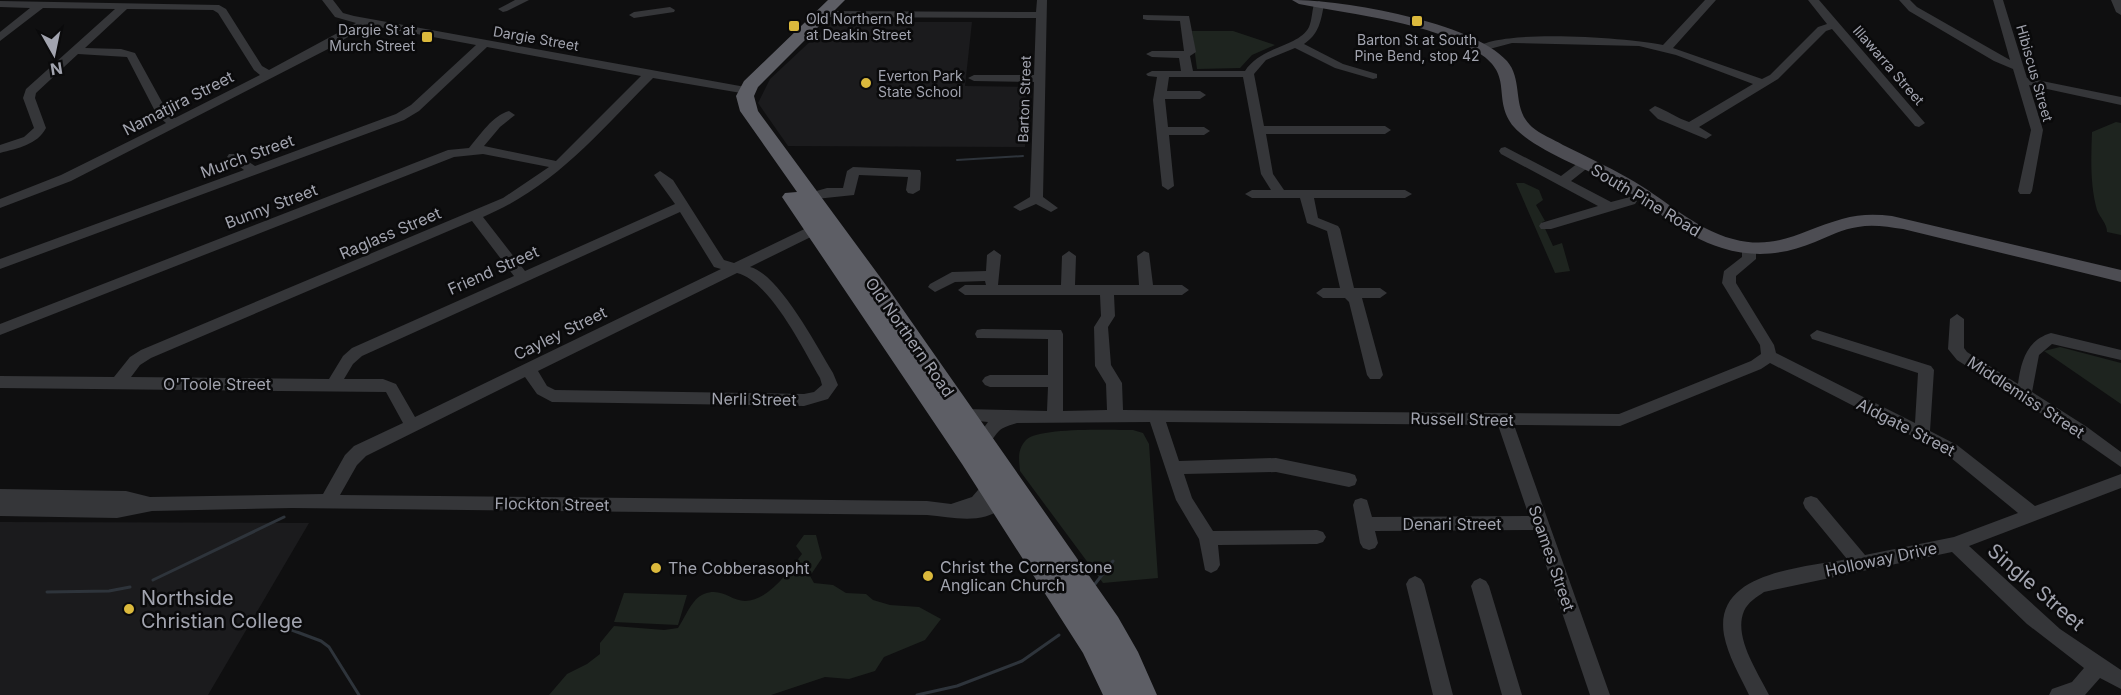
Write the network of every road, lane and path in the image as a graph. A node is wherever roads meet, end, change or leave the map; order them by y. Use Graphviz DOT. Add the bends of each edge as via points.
graph roads {
  1 [pos="327,0"];
  2 [pos="524,0"];
  3 [pos="677,0"];
  4 [pos="837,0"];
  5 [pos="1042,0"];
  6 [pos="1299,0"];
  7 [pos="1711,0"];
  8 [pos="1813,0"];
  9 [pos="1904,0"];
  10 [pos="1998,0"];
  11 [pos="2116,0"];
  12 [pos="0,4"];
  13 [pos="40,4"];
  14 [pos="1319,4"];
  15 [pos="125,5"];
  16 [pos="826,7"];
  17 [pos="502,9"];
  18 [pos="2121,12"];
  19 [pos="634,15"];
  20 [pos="1042,15"];
  21 [pos="1147,17"];
  22 [pos="366,22"];
  23 [pos="1834,25"];
  24 [pos="0,38"];
  25 [pos="485,44"];
  26 [pos="1293,44"];
  27 [pos="1666,49"];
  28 [pos="74,51"];
  29 [pos="1486,51"];
  30 [pos="1152,54"];
  31 [pos="1184,55"];
  32 [pos="2018,67"];
  33 [pos="650,74"];
  34 [pos="1188,74"];
  35 [pos="1248,74"];
  36 [pos="268,75"];
  37 [pos="1373,76"];
  38 [pos="974,78"];
  39 [pos="1040,79"];
  40 [pos="2022,80"];
  41 [pos="1763,84"];
  42 [pos="740,89"];
  43 [pos="1160,95"];
  44 [pos="1200,95"];
  45 [pos="2121,101"];
  46 [pos="1655,110"];
  47 [pos="509,115"];
  48 [pos="174,123"];
  49 [pos="1919,123"];
  50 [pos="1690,127"];
  51 [pos="1258,130"];
  52 [pos="1385,130"];
  53 [pos="1162,131"];
  54 [pos="1204,131"];
  55 [pos="1706,135"];
  56 [pos="0,149"];
  57 [pos="474,150"];
  58 [pos="1505,151"];
  59 [pos="233,157"];
  60 [pos="1586,163"];
  61 [pos="559,165"];
  62 [pos="254,171"];
  63 [pos="660,175"];
  64 [pos="1562,181"];
  65 [pos="1168,186"];
  66 [pos="913,190"];
  67 [pos="2025,191"];
  68 [pos="1279,193"];
  69 [pos="1252,194"];
  70 [pos="1306,194"];
  71 [pos="1406,194"];
  72 [pos="811,196"];
  73 [pos="1036,199"];
  74 [pos="1630,201"];
  75 [pos="0,204"];
  76 [pos="682,206"];
  77 [pos="1020,207"];
  78 [pos="1610,207"];
  79 [pos="1051,208"];
  80 [pos="475,216"];
  81 [pos="1546,226"];
  82 [pos="829,235"];
  83 [pos="1749,249"];
  84 [pos="994,255"];
  85 [pos="1068,256"];
  86 [pos="1144,256"];
  87 [pos="0,264"];
  88 [pos="734,268"];
  89 [pos="2121,276"];
  90 [pos="522,277"];
  91 [pos="992,283"];
  92 [pos="935,287"];
  93 [pos="965,290"];
  94 [pos="1068,290"];
  95 [pos="1146,290"];
  96 [pos="1182,290"];
  97 [pos="1107,291"];
  98 [pos="1323,293"];
  99 [pos="1348,293"];
  100 [pos="1380,293"];
  101 [pos="1957,319"];
  102 [pos="0,330"];
  103 [pos="982,334"];
  104 [pos="1817,335"];
  105 [pos="2121,355"];
  106 [pos="1768,356"];
  107 [pos="528,369"];
  108 [pos="1375,375"];
  109 [pos="990,381"];
  110 [pos="1056,381"];
  111 [pos="0,382"];
  112 [pos="118,383"];
  113 [pos="333,385"];
  114 [pos="2024,393"];
  115 [pos="964,415"];
  116 [pos="1055,416"];
  117 [pos="1115,416"];
  118 [pos="1156,416"];
  119 [pos="1015,417"];
  120 [pos="1504,420"];
  121 [pos="412,425"];
  122 [pos="1922,434"];
  123 [pos="982,441"];
  124 [pos="2121,461"];
  125 [pos="1173,468"];
  126 [pos="1349,480"];
  127 [pos="2121,481"];
  128 [pos="998,488"];
  129 [pos="0,496"];
  130 [pos="328,501"];
  131 [pos="1810,503"];
  132 [pos="152,504"];
  133 [pos="1361,505"];
  134 [pos="0,509"];
  135 [pos="2032,514"];
  136 [pos="1540,523"];
  137 [pos="1365,524"];
  138 [pos="1317,537"];
  139 [pos="1208,538"];
  140 [pos="1369,543"];
  141 [pos="1955,544"];
  142 [pos="1862,564"];
  143 [pos="1211,565"];
  144 [pos="1415,584"];
  145 [pos="1480,586"];
  146 [pos="2097,667"];
  147 [pos="2121,680"];
  148 [pos="1118,695"];
  149 [pos="1142,695"];
  150 [pos="1443,695"];
  151 [pos="1512,695"];
  152 [pos="1600,695"];
  153 [pos="1759,695"];
  154 [pos="2059,695"];
  1 -- 22 [label="street, Dargie Street" via="339,15"];
  2 -- 17 [label="street"];
  3 -- 19 [label="street" via="672,11"];
  4 -- 16 [label="highway"];
  5 -- 20 [label="street, Barton Street"];
  6 -- 14 [label="main road"];
  7 -- 27 [label="street"];
  8 -- 23 [label="street, Illawarra Street"];
  9 -- 32 [label="street" via="1998,59"];
  10 -- 32 [label="street, Hibiscus Street"];
  11 -- 18 [label="street"];
  12 -- 13 [label="street"];
  13 -- 15 [label="street"];
  13 -- 24 [label="street"];
  14 -- 26 [label="street" via="1312,31"];
  14 -- 29 [label="main road" via="1436,30"];
  15 -- 28 [label="street"];
  15 -- 36 [label="street" via="219,8 258,68"];
  16 -- 20 [label="street"];
  16 -- 42 [label="highway" via="740,77"];
  20 -- 39 [label="street, Barton Street"];
  21 -- 31 [label="street" via="1185,18 1190,52"];
  22 -- 25 [label="street, Dargie Street"];
  22 -- 36 [label="street, Namatjira Street"];
  23 -- 41 [label="street" via="1822,29"];
  23 -- 49 [label="street, Illawarra Street"];
  25 -- 33 [label="street, Dargie Street"];
  25 -- 62 [label="street, Murch Street" via="406,114"];
  26 -- 35 [label="street" via="1260,57"];
  26 -- 37 [label="street" via="1339,66"];
  27 -- 29 [label="street" via="1620,42 1526,41"];
  27 -- 41 [label="street"];
  28 -- 48 [label="street" via="131,55 163,115"];
  28 -- 56 [label="street" via="29,95 40,128 38,133"];
  29 -- 60 [label="main road, South Pine Road" via="1508,75 1516,119 1528,132"];
  30 -- 31 [label="street"];
  31 -- 34 [label="street"];
  32 -- 40 [label="street, Hibiscus Street"];
  33 -- 42 [label="street, Dargie Street"];
  33 -- 61 [label="street, Raglass Street"];
  34 -- 35 [label="street"];
  34 -- 43 [label="street" via="1157,74 1163,84"];
  35 -- 51 [label="street"];
  36 -- 48 [label="street, Namatjira Street"];
  38 -- 39 [label="street"];
  39 -- 73 [label="street, Barton Street"];
  40 -- 45 [label="street"];
  40 -- 67 [label="street, Hibiscus Street" via="2037,130"];
  41 -- 50 [label="street"];
  42 -- 72 [label="highway, Old Northern Road" via="749,111"];
  42 -- 82 [label="highway, Old Northern Road" via="730,100 738,121"];
  43 -- 44 [label="street"];
  43 -- 53 [label="street"];
  46 -- 50 [label="street" via="1662,117"];
  47 -- 57 [label="street"];
  48 -- 75 [label="street, Namatjira Street" via="52,185"];
  50 -- 55 [label="street"];
  51 -- 52 [label="street"];
  51 -- 68 [label="street" via="1267,174"];
  53 -- 54 [label="street"];
  53 -- 65 [label="street"];
  57 -- 61 [label="street, Bunny Street"];
  57 -- 102 [label="street, Bunny Street" via="437,159"];
  58 -- 64 [label="street"];
  59 -- 62 [label="street"];
  60 -- 64 [label="street"];
  60 -- 83 [label="main road, South Pine Road" via="1631,187 1708,238"];
  61 -- 80 [label="street, Raglass Street" via="508,201"];
  62 -- 87 [label="street, Murch Street"];
  63 -- 76 [label="street"];
  64 -- 78 [label="street"];
  66 -- 72 [label="street" via="915,173 853,171 849,192"];
  68 -- 69 [label="street"];
  68 -- 70 [label="street"];
  70 -- 71 [label="street"];
  70 -- 99 [label="street" via="1312,220 1333,229"];
  72 -- 82 [label="highway, Old Northern Road"];
  73 -- 77 [label="street"];
  73 -- 79 [label="street"];
  74 -- 78 [label="street"];
  76 -- 88 [label="street" via="719,264"];
  76 -- 90 [label="street, Friend Street"];
  78 -- 81 [label="street"];
  80 -- 90 [label="street"];
  80 -- 112 [label="street, Raglass Street" via="155,350 135,361"];
  82 -- 88 [label="street, Cayley Street"];
  82 -- 115 [label="highway, Old Northern Road"];
  82 -- 128 [label="highway, Old Northern Road"];
  83 -- 89 [label="main road, South Pine Road" via="1783,248 1845,224 1880,220"];
  83 -- 106 [label="street" via="1749,259 1729,274 1729,283 1767,345"];
  84 -- 91 [label="street"];
  85 -- 94 [label="street"];
  86 -- 95 [label="street"];
  88 -- 107 [label="street, Cayley Street"];
  88 -- 107 [label="street, Nerli Street" via="752,272 784,305 830,381 822,396 804,400 552,396 542,390"];
  90 -- 113 [label="street, Friend Street" via="357,352"];
  91 -- 92 [label="street" via="949,278"];
  91 -- 93 [label="street"];
  91 -- 94 [label="street"];
  94 -- 97 [label="street"];
  95 -- 96 [label="street"];
  95 -- 97 [label="street"];
  97 -- 117 [label="street" via="1108,316 1101,329 1103,366 1114,383"];
  98 -- 99 [label="street"];
  99 -- 100 [label="street"];
  99 -- 108 [label="street" via="1356,300"];
  101 -- 114 [label="street, Middlemiss Street" via="1956,349 1962,356"];
  103 -- 110 [label="street" via="1056,334"];
  104 -- 122 [label="street" via="1926,370"];
  105 -- 114 [label="street" via="2050,338 2042,341 2031,354"];
  106 -- 120 [label="street, Russell Street" via="1756,365 1620,420"];
  106 -- 122 [label="street, Aldgate Street"];
  107 -- 121 [label="street, Cayley Street"];
  109 -- 110 [label="street"];
  110 -- 116 [label="street"];
  111 -- 112 [label="street, O'Toole Street"];
  112 -- 113 [label="street, O'Toole Street"];
  113 -- 121 [label="street, O'Toole Street" via="388,387"];
  114 -- 124 [label="street, Middlemiss Street"];
  115 -- 119 [label="street, Russell Street"];
  115 -- 123 [label="highway, Old Northern Road"];
  116 -- 117 [label="street, Russell Street"];
  116 -- 119 [label="street, Russell Street"];
  117 -- 118 [label="street, Russell Street"];
  118 -- 120 [label="street, Russell Street"];
  118 -- 125 [label="street"];
  119 -- 123 [label="street, Russell Street" via="994,426"];
  120 -- 136 [label="street, Soames Street"];
  121 -- 130 [label="street, Cayley Street" via="357,453"];
  122 -- 135 [label="street, Aldgate Street" via="1966,459"];
  123 -- 128 [label="highway, Old Northern Road"];
  125 -- 126 [label="street" via="1276,465"];
  125 -- 139 [label="street" via="1184,500"];
  127 -- 135 [label="street, Holloway Drive"];
  128 -- 130 [label="street, Flockton Street" via="992,508 963,514 952,510"];
  128 -- 148 [label="highway, Old Northern Road" via="1093,644"];
  128 -- 149 [label="highway, Old Northern Road" via="1113,634"];
  129 -- 132 [label="street, Flockton Street" via="126,498"];
  130 -- 132 [label="street, Flockton Street"];
  131 -- 142 [label="street"];
  132 -- 134 [label="street, Flockton Street" via="117,511"];
  133 -- 137 [label="street"];
  135 -- 141 [label="street, Holloway Drive"];
  136 -- 137 [label="street, Denari Street"];
  136 -- 152 [label="street, Soames Street"];
  137 -- 140 [label="street"];
  138 -- 139 [label="street"];
  139 -- 143 [label="street"];
  141 -- 142 [label="street, Holloway Drive"];
  141 -- 146 [label="street, Single Street" via="2032,618"];
  142 -- 153 [label="street, Holloway Drive" via="1760,585 1739,599 1731,622 1734,640"];
  144 -- 150 [label="street"];
  145 -- 151 [label="street"];
  146 -- 147 [label="street, Single Street"];
  146 -- 154 [label="street" via="2078,689"];
}
